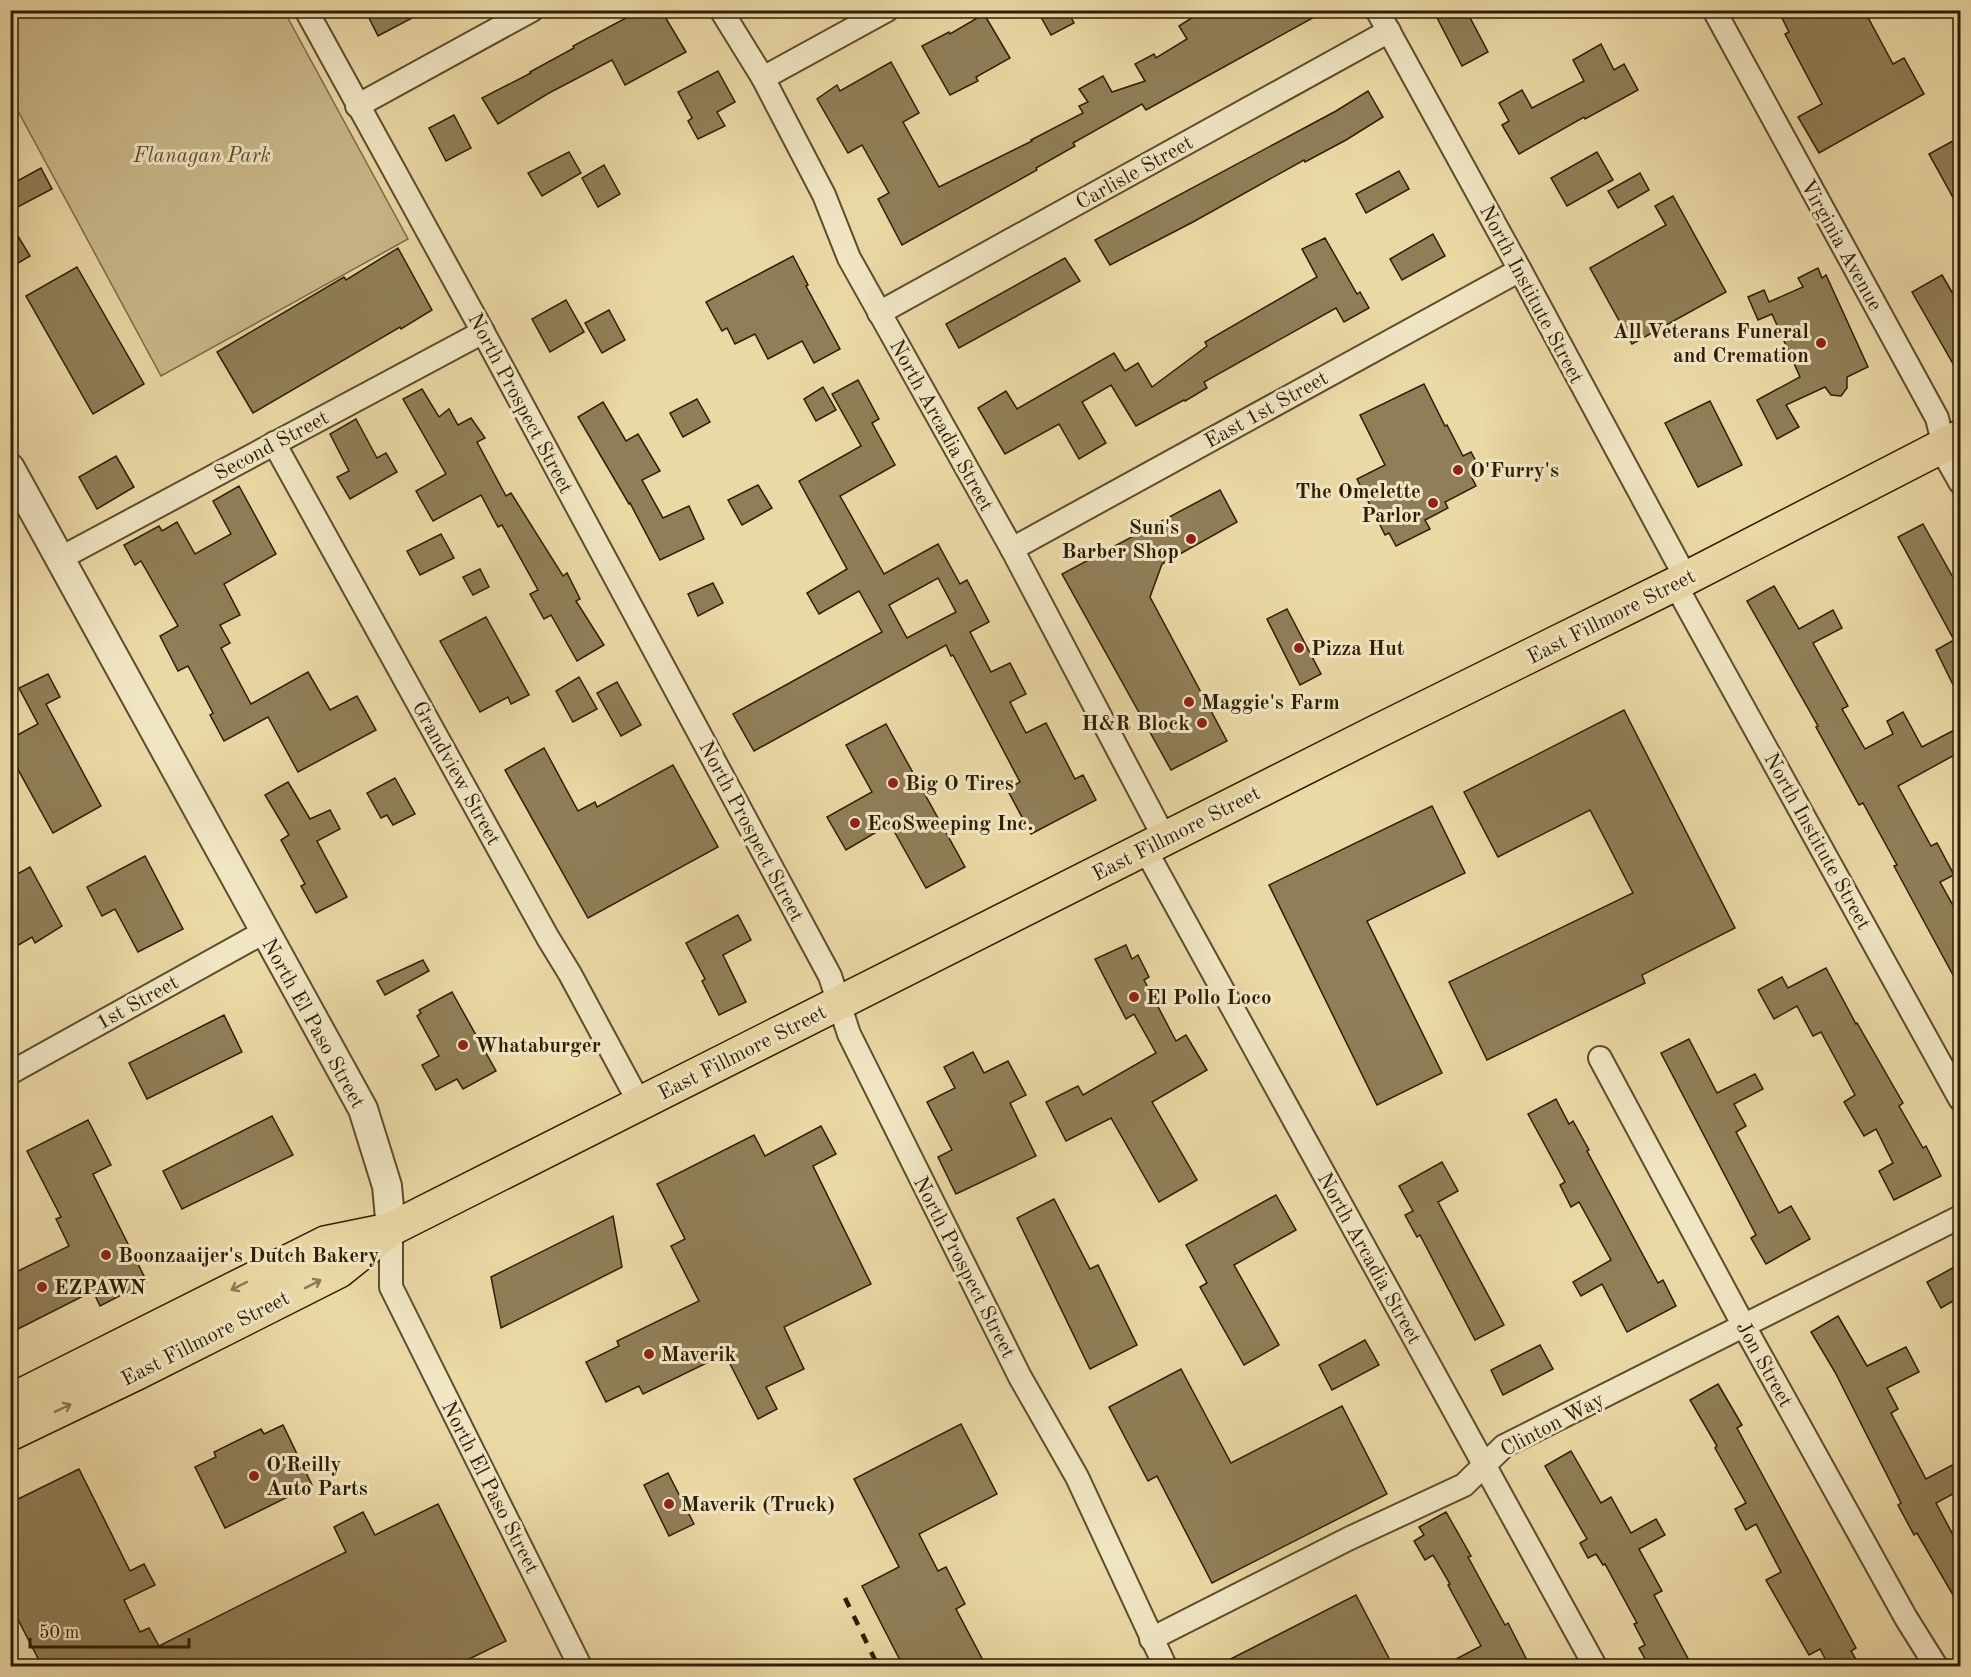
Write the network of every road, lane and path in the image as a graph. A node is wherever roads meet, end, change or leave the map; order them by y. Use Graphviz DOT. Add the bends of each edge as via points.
graph roads {
  1 [pos="306,10"];
  2 [pos="532,10"];
  3 [pos="721,10"];
  4 [pos="887,10"];
  5 [pos="1377,10"];
  6 [pos="1714,10"];
  7 [pos="1389,31"];
  8 [pos="763,78"];
  9 [pos="357,106"];
  10 [pos="1520,270"];
  11 [pos="879,312"];
  12 [pos="483,332"];
  13 [pos="1952,441"];
  14 [pos="274,443"];
  15 [pos="10,468"];
  16 [pos="1960,482"];
  17 [pos="1012,549"];
  18 [pos="59,559"];
  19 [pos="1680,581"];
  20 [pos="1155,844"];
  21 [pos="264,932"];
  22 [pos="840,1003"];
  23 [pos="1600,1058"];
  24 [pos="10,1073"];
  25 [pos="1960,1099"];
  26 [pos="640,1104"];
  27 [pos="1960,1217"];
  28 [pos="391,1229"];
  29 [pos="1744,1326"];
  30 [pos="10,1401"];
  31 [pos="10,1434"];
  32 [pos="1484,1465"];
  33 [pos="1151,1639"];
  34 [pos="1160,1665"];
  35 [pos="580,1666"];
  36 [pos="1595,1666"];
  37 [pos="1936,1666"];
  1 -- 9 [label="street, North Prospect Street"];
  2 -- 9 [label="street"];
  3 -- 8 [label="street, North Arcadia Street"];
  4 -- 8 [label="street"];
  5 -- 7 [label="street, North Institute Street"];
  6 -- 13 [label="street, Virginia Avenue"];
  7 -- 10 [label="street, North Institute Street"];
  7 -- 11 [label="street, Carlisle Street"];
  8 -- 11 [label="street, North Arcadia Street"];
  9 -- 12 [label="street, North Prospect Street"];
  10 -- 17 [label="street, East 1st Street"];
  10 -- 19 [label="street, North Institute Street"];
  11 -- 17 [label="street, North Arcadia Street"];
  12 -- 14 [label="street, Second Street"];
  12 -- 22 [label="street, North Prospect Street" via="830,976"];
  13 -- 16 [label="street, Virginia Avenue" via="1947,459"];
  13 -- 19 [label="main road, East Fillmore Street"];
  14 -- 18 [label="street, Second Street"];
  14 -- 26 [label="street, Grandview Street"];
  15 -- 18 [label="street, North El Paso Street"];
  17 -- 20 [label="street, North Arcadia Street"];
  18 -- 21 [label="street, North El Paso Street"];
  19 -- 20 [label="main road, East Fillmore Street"];
  19 -- 25 [label="street, North Institute Street"];
  20 -- 22 [label="main road, East Fillmore Street"];
  20 -- 32 [label="street, North Arcadia Street"];
  21 -- 24 [label="street, 1st Street"];
  21 -- 28 [label="street, North El Paso Street" via="363,1109 387,1186"];
  22 -- 26 [label="main road, East Fillmore Street"];
  22 -- 33 [label="street, North Prospect Street" via="849,1034 1020,1377 1077,1477"];
  23 -- 29 [label="street, Jon Street"];
  26 -- 28 [label="main road, East Fillmore Street"];
  27 -- 29 [label="street, Clinton Way"];
  28 -- 30 [label="main road, East Fillmore Street, one-way" via="326,1243"];
  31 -- 28 [label="main road, East Fillmore Street, one-way" via="339,1271"];
  28 -- 35 [label="street, North El Paso Street" via="391,1287"];
  29 -- 32 [label="street, Clinton Way" via="1504,1446"];
  29 -- 37 [label="street, Jon Street"];
  32 -- 33 [label="street, Clinton Way" via="1464,1485"];
  32 -- 36 [label="street, North Arcadia Street"];
  33 -- 34 [label="street, North Prospect Street"];
}
